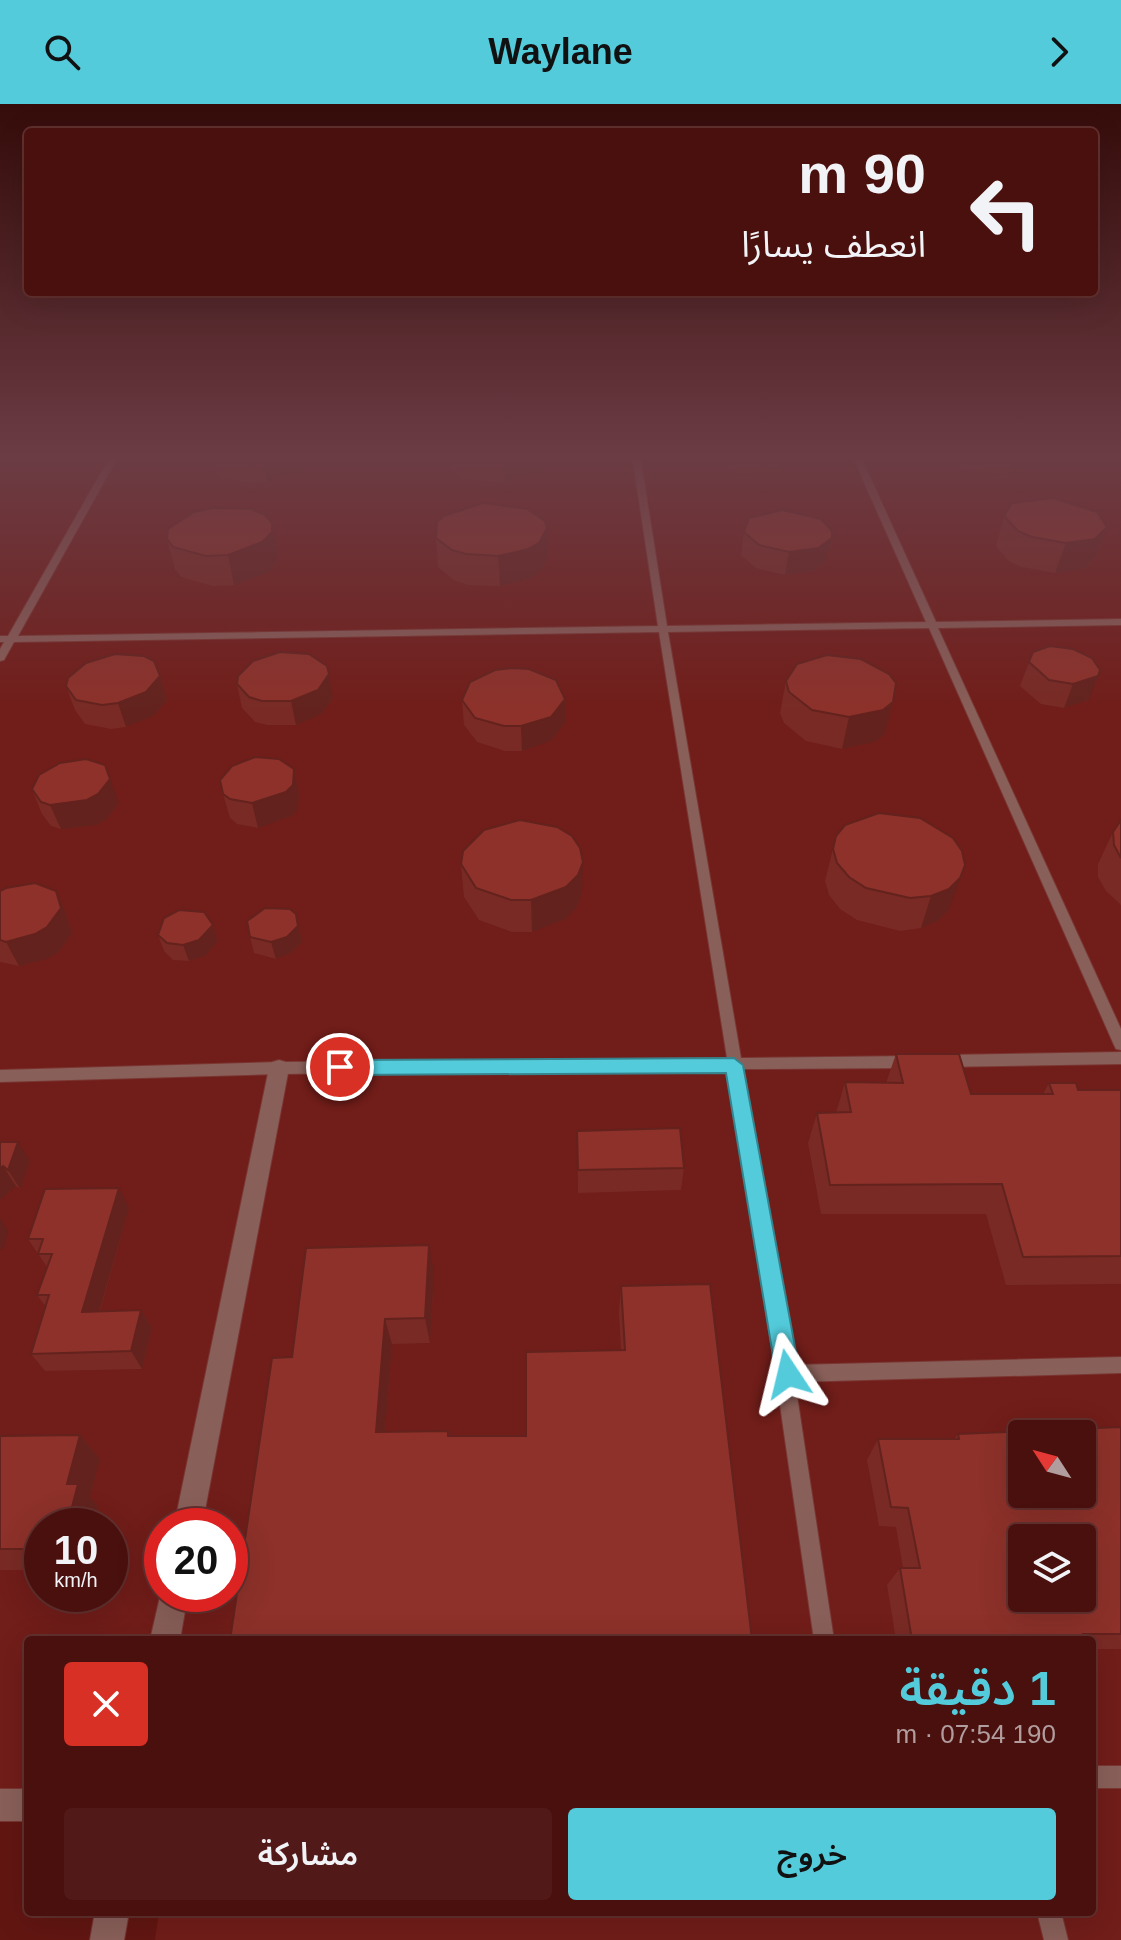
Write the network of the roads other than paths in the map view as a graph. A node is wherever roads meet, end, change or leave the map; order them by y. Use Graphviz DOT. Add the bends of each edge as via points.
graph roads {
  1 [pos="64,541"];
  2 [pos="649,541"];
  3 [pos="895,541"];
  4 [pos="1121,622"];
  5 [pos="934,625"];
  6 [pos="662,631"];
  7 [pos="5,639"];
  8 [pos="0,658"];
  9 [pos="1121,1045"];
  10 [pos="1121,1058"];
  11 [pos="734,1065"];
  12 [pos="279,1068"];
  13 [pos="0,1076"];
  14 [pos="1121,1365"];
  15 [pos="788,1374"];
  16 [pos="192,1508"];
  17 [pos="170,1612"];
  18 [pos="166,1636"];
  19 [pos="823,1636"];
  20 [pos="1096,1777"];
  21 [pos="1121,1777"];
  22 [pos="0,1805"];
  23 [pos="24,1805"];
  24 [pos="111,1916"];
  25 [pos="1050,1916"];
  26 [pos="107,1940"];
  27 [pos="1056,1940"];
  1 -- 7 [label="lane"];
  2 -- 6 [label="lane"];
  3 -- 5 [label="lane"];
  4 -- 5 [label="lane"];
  5 -- 6 [label="lane"];
  5 -- 9 [label="lane"];
  6 -- 7 [label="lane"];
  6 -- 11 [label="lane"];
  7 -- 8 [label="lane"];
  10 -- 11 [label="lane"];
  11 -- 12 [label="lane"];
  11 -- 15 [label="lane"];
  12 -- 13 [label="lane"];
  12 -- 16 [label="street"];
  14 -- 15 [label="lane"];
  15 -- 19 [label="lane"];
  17 -- 18 [label="street"];
  20 -- 21 [label="lane"];
  22 -- 23 [label="street"];
  24 -- 26 [label="street"];
  25 -- 27 [label="lane"];
}
